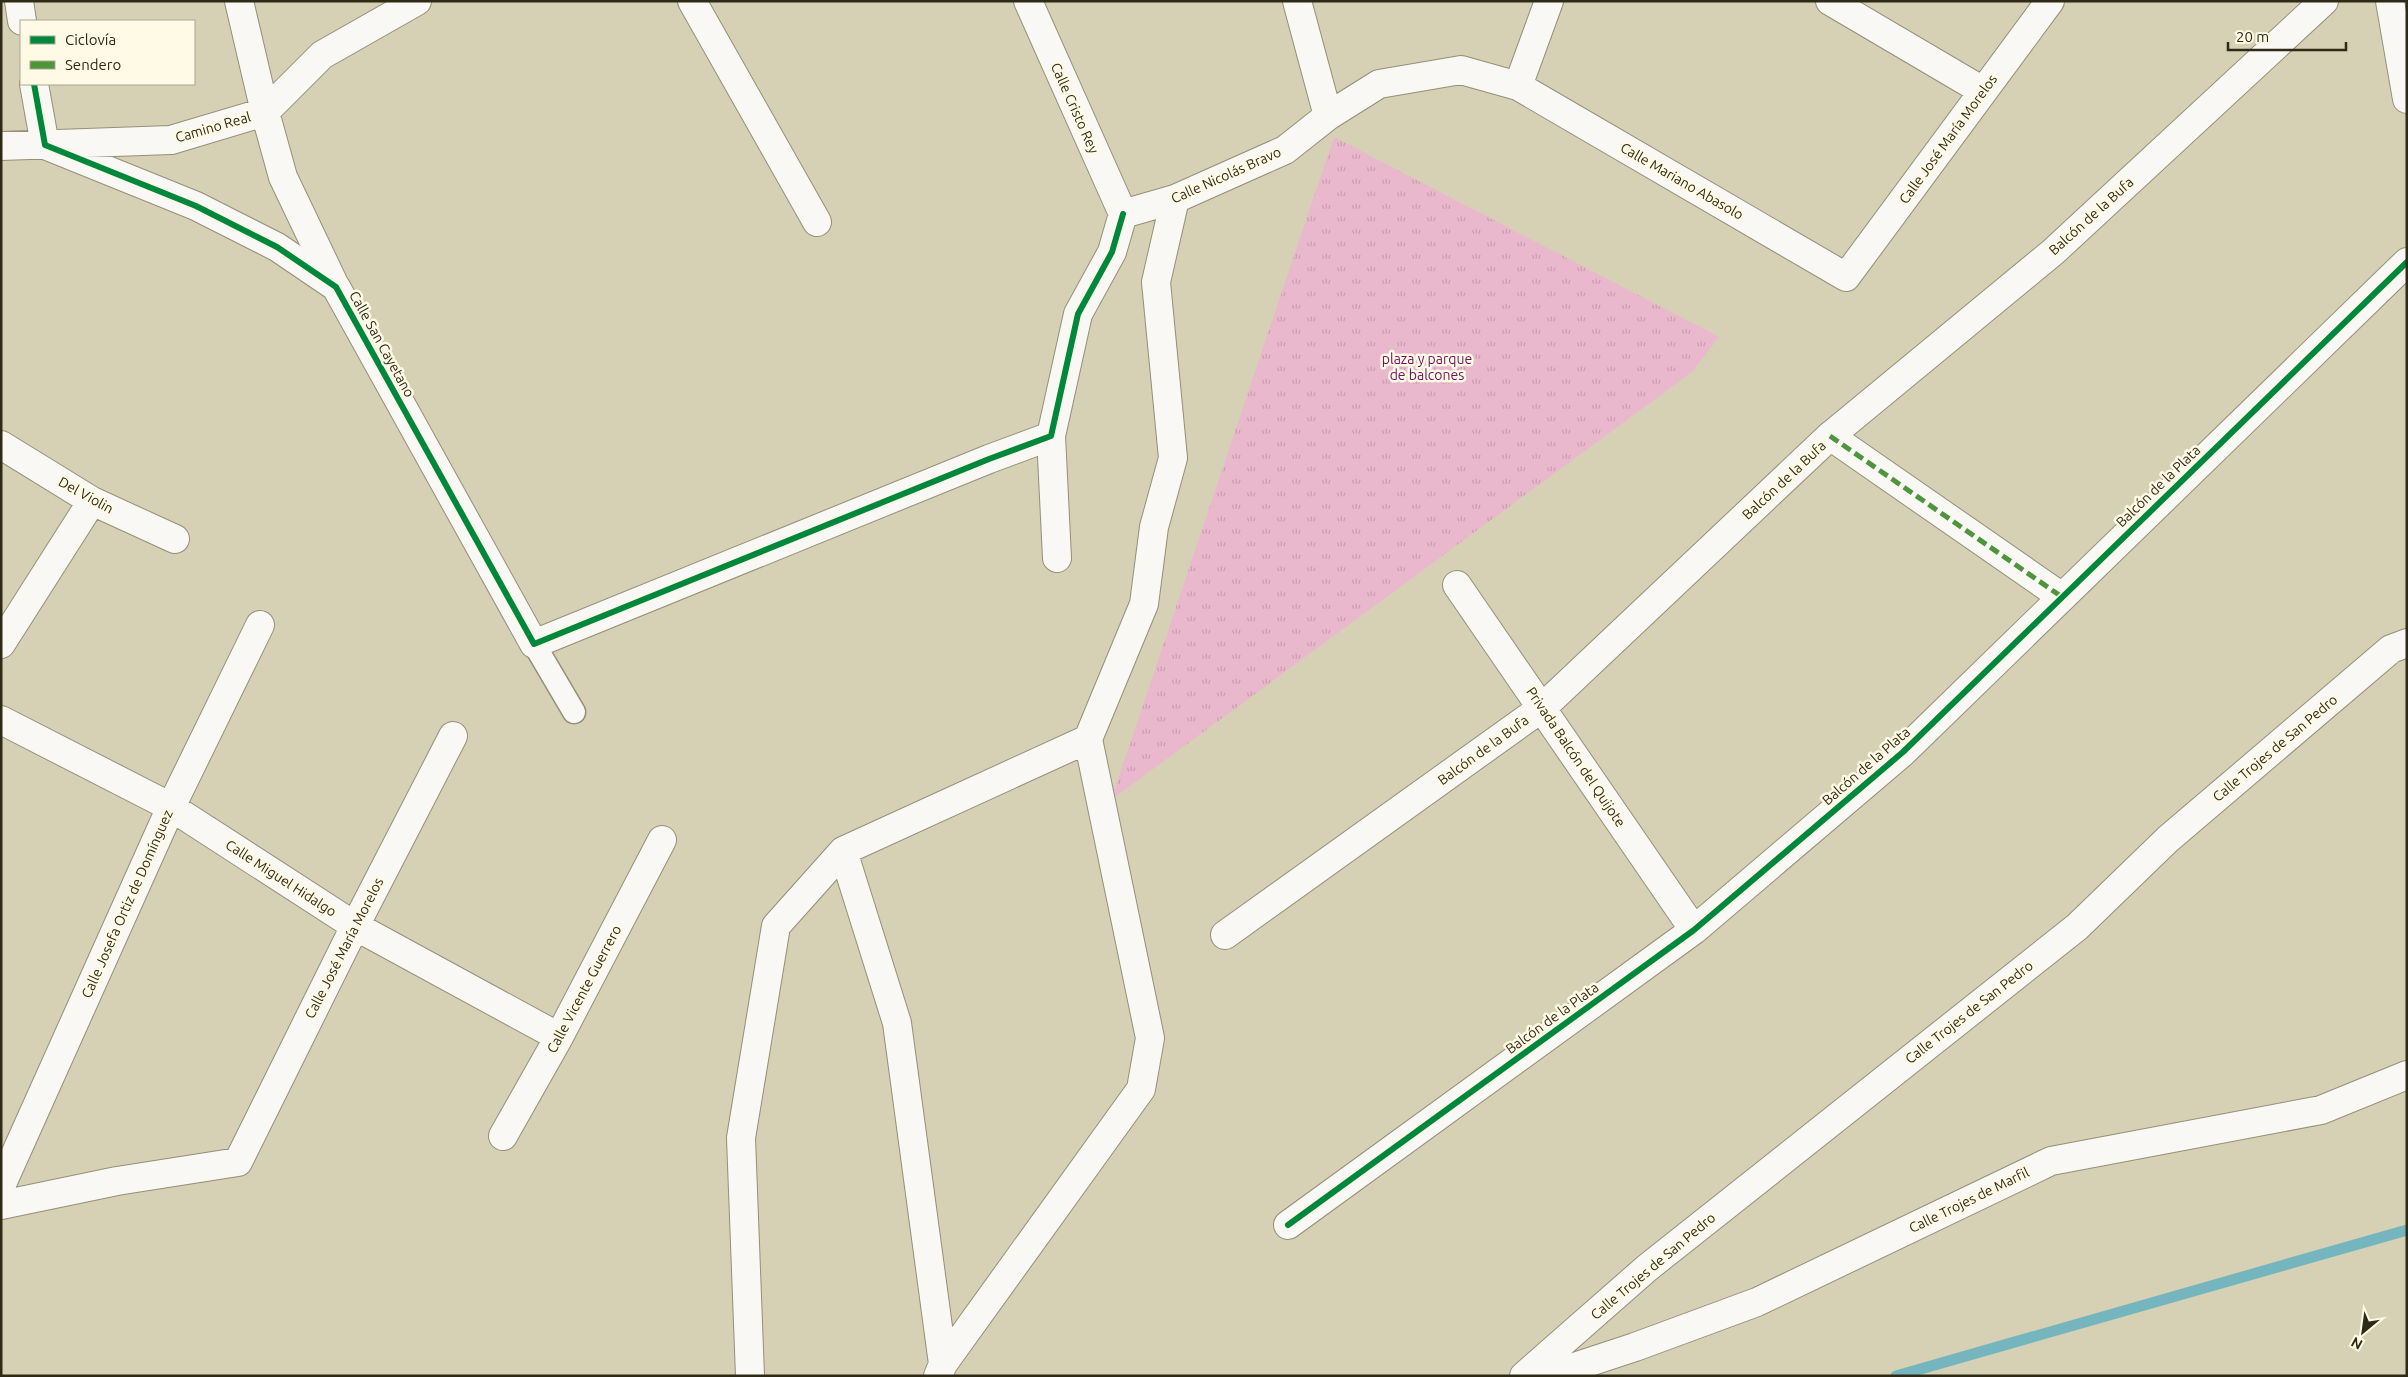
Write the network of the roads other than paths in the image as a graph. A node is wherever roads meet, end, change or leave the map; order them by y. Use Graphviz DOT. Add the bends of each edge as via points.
graph roads {
  1 [pos="19,1"];
  2 [pos="240,1"];
  3 [pos="417,1"];
  4 [pos="692,1"];
  5 [pos="1028,1"];
  6 [pos="1297,1"];
  7 [pos="1549,1"];
  8 [pos="1830,1"];
  9 [pos="2050,1"];
  10 [pos="2324,1"];
  11 [pos="2390,1"];
  12 [pos="22,20"];
  13 [pos="34,85"];
  14 [pos="1518,86"];
  15 [pos="1983,91"];
  16 [pos="2407,99"];
  17 [pos="264,112"];
  18 [pos="1328,116"];
  19 [pos="45,145"];
  20 [pos="1,146"];
  21 [pos="1175,199"];
  22 [pos="1123,214"];
  23 [pos="817,222"];
  24 [pos="2407,262"];
  25 [pos="1846,277"];
  26 [pos="336,287"];
  27 [pos="1051,436"];
  28 [pos="1830,436"];
  29 [pos="1,444"];
  30 [pos="92,501"];
  31 [pos="175,539"];
  32 [pos="1057,558"];
  33 [pos="1457,585"];
  34 [pos="2062,597"];
  35 [pos="260,625"];
  36 [pos="2407,643"];
  37 [pos="1,644"];
  38 [pos="534,644"];
  39 [pos="1543,707"];
  40 [pos="574,712"];
  41 [pos="1,720"];
  42 [pos="453,736"];
  43 [pos="1088,739"];
  44 [pos="171,806"];
  45 [pos="662,840"];
  46 [pos="843,851"];
  47 [pos="355,926"];
  48 [pos="1694,930"];
  49 [pos="1225,935"];
  50 [pos="559,1037"];
  51 [pos="2407,1075"];
  52 [pos="502,1136"];
  53 [pos="1,1186"];
  54 [pos="1,1205"];
  55 [pos="1288,1225"];
  56 [pos="941,1370"];
  57 [pos="750,1376"];
  58 [pos="1524,1376"];
  59 [pos="1547,1376"];
  1 -- 12 [label="street"];
  2 -- 17 [label="street, Calle San Cayetano"];
  3 -- 17 [label="street, Camino Real" via="322,55"];
  4 -- 23 [label="street"];
  5 -- 22 [label="street, Calle Cristo Rey"];
  6 -- 18 [label="street"];
  7 -- 14 [label="street"];
  8 -- 15 [label="street"];
  9 -- 15 [label="street, Calle José María Morelos"];
  10 -- 28 [label="street, Balcón de la Bufa" via="2053,252"];
  11 -- 16 [label="street"];
  13 -- 19 [label="street"];
  14 -- 18 [label="street, Calle Nicolás Bravo" via="1461,70 1379,84"];
  14 -- 25 [label="street, Calle Mariano Abasolo"];
  15 -- 25 [label="street, Calle José María Morelos"];
  17 -- 19 [label="street, Camino Real" via="171,140"];
  17 -- 26 [label="street, Calle San Cayetano" via="283,177"];
  18 -- 21 [label="street, Calle Nicolás Bravo" via="1285,150"];
  19 -- 20 [label="street, Camino Real"];
  19 -- 26 [label="street, Calle San Cayetano" via="196,206 277,247"];
  21 -- 22 [label="street, Calle Nicolás Bravo"];
  21 -- 43 [label="street" via="1156,282 1173,458 1154,527 1144,604"];
  22 -- 27 [label="street" via="1112,252 1078,314"];
  24 -- 34 [label="street, Balcón de la Plata"];
  26 -- 38 [label="street, Calle San Cayetano"];
  27 -- 32 [label="street"];
  27 -- 38 [label="street"];
  28 -- 34 [label="street"];
  28 -- 39 [label="street, Balcón de la Bufa"];
  29 -- 30 [label="street, Del Violin"];
  30 -- 31 [label="street, Del Violin"];
  30 -- 37 [label="street"];
  33 -- 39 [label="street, Privada Balcón del Quijote"];
  34 -- 48 [label="street, Balcón de la Plata" via="1903,752"];
  35 -- 44 [label="street, Calle Josefa Ortiz de Domínguez"];
  36 -- 58 [label="street, Calle Trojes de San Pedro" via="2391,648 2168,839 2076,927 1647,1268"];
  38 -- 40 [label="lane, Calle San Cayetano"];
  39 -- 48 [label="street, Privada Balcón del Quijote"];
  39 -- 49 [label="street, Balcón de la Bufa"];
  41 -- 44 [label="street, Calle Miguel Hidalgo"];
  42 -- 47 [label="street, Calle José María Morelos"];
  43 -- 46 [label="street"];
  43 -- 56 [label="street" via="1150,1038 1141,1089"];
  44 -- 47 [label="street, Calle Miguel Hidalgo"];
  44 -- 53 [label="street, Calle Josefa Ortiz de Domínguez"];
  45 -- 50 [label="street, Calle Vicente Guerrero"];
  46 -- 56 [label="street" via="897,1023"];
  46 -- 57 [label="street" via="776,926 741,1138"];
  47 -- 50 [label="street, Calle Miguel Hidalgo"];
  47 -- 54 [label="street, Calle José María Morelos" via="238,1162 117,1181"];
  48 -- 55 [label="street, Balcón de la Plata"];
  50 -- 52 [label="street, Calle Vicente Guerrero"];
  51 -- 59 [label="street, Calle Trojes de Marfil" via="2321,1110 2051,1161 1757,1302"];
}
